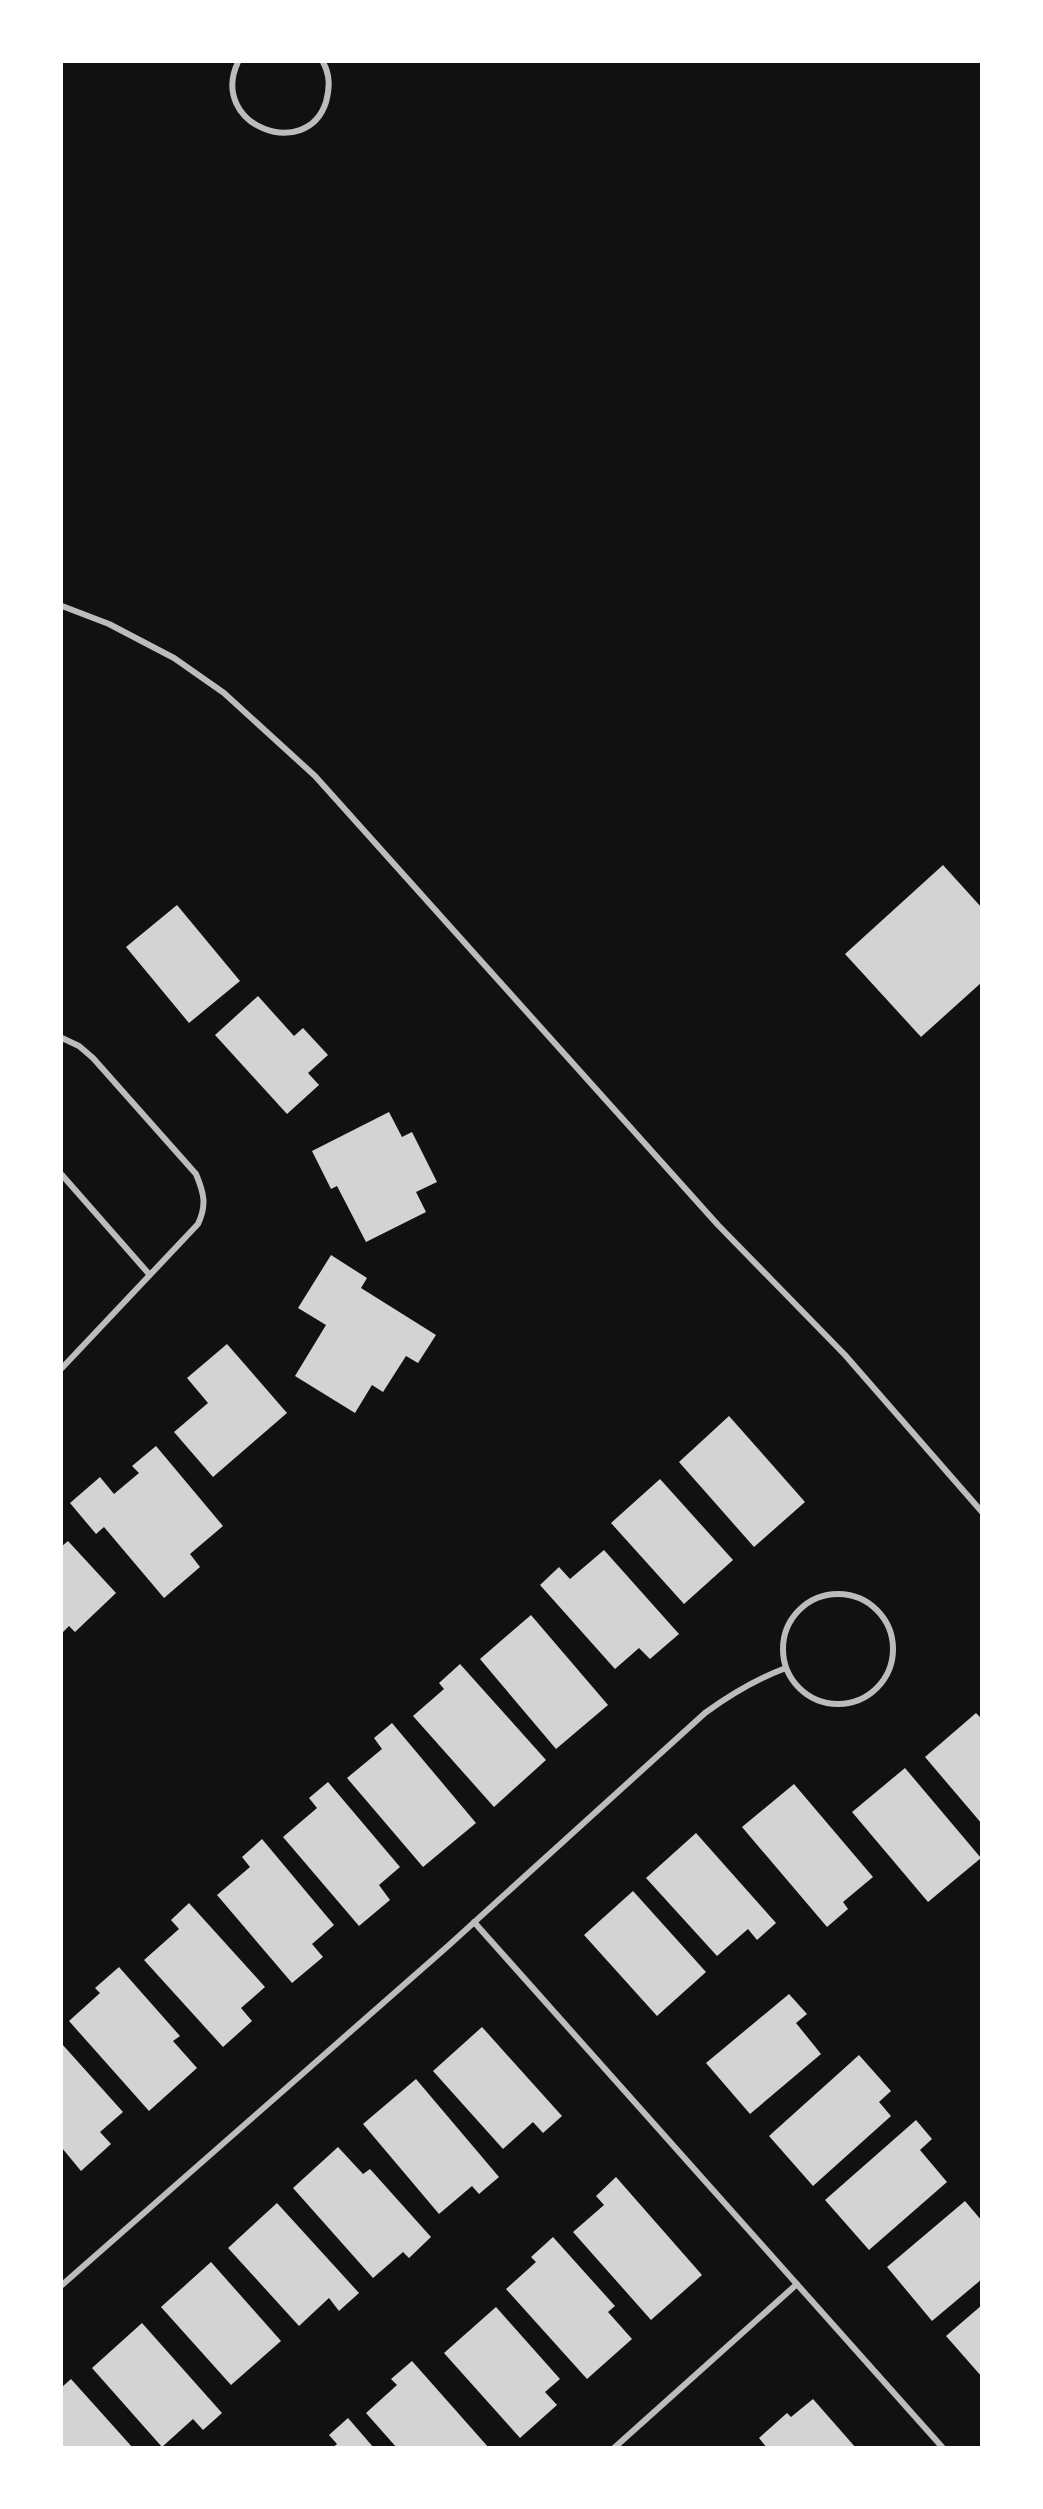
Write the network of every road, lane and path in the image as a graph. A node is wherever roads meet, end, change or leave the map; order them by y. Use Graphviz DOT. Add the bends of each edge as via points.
graph roads {
  1 [pos="238,62"];
  2 [pos="323,62"];
  3 [pos="62,606"];
  4 [pos="62,1038"];
  5 [pos="62,1175"];
  6 [pos="149,1274"];
  7 [pos="62,1368"];
  8 [pos="981,1512"];
  9 [pos="786,1668"];
  10 [pos="474,1923"];
  11 [pos="797,2284"];
  12 [pos="62,2285"];
  13 [pos="615,2448"];
  14 [pos="943,2448"];
  1 -- 2 [label="street" via="233,72 232,93 239,109 252,124 270,132 294,132 311,123 324,108 330,89"];
  3 -- 8 [label="street" via="109,624 174,658 224,693 315,776 718,1225 845,1355"];
  4 -- 6 [label="street" via="93,1058 186,1161 204,1195 204,1211 198,1224"];
  5 -- 6 [label="street"];
  6 -- 7 [label="street"];
  9 -- 9 [label="street" via="807,1695 827,1703 849,1703 868,1696 884,1681 892,1663 894,1645 889,1626 876,1608 859,1598 838,1594 817,1598 802,1607 789,1624 784,1640"];
  9 -- 10 [label="street" via="730,1694 705,1713"];
  10 -- 11 [label="street"];
  10 -- 12 [label="street"];
  11 -- 13 [label="street"];
  11 -- 14 [label="street"];
}
